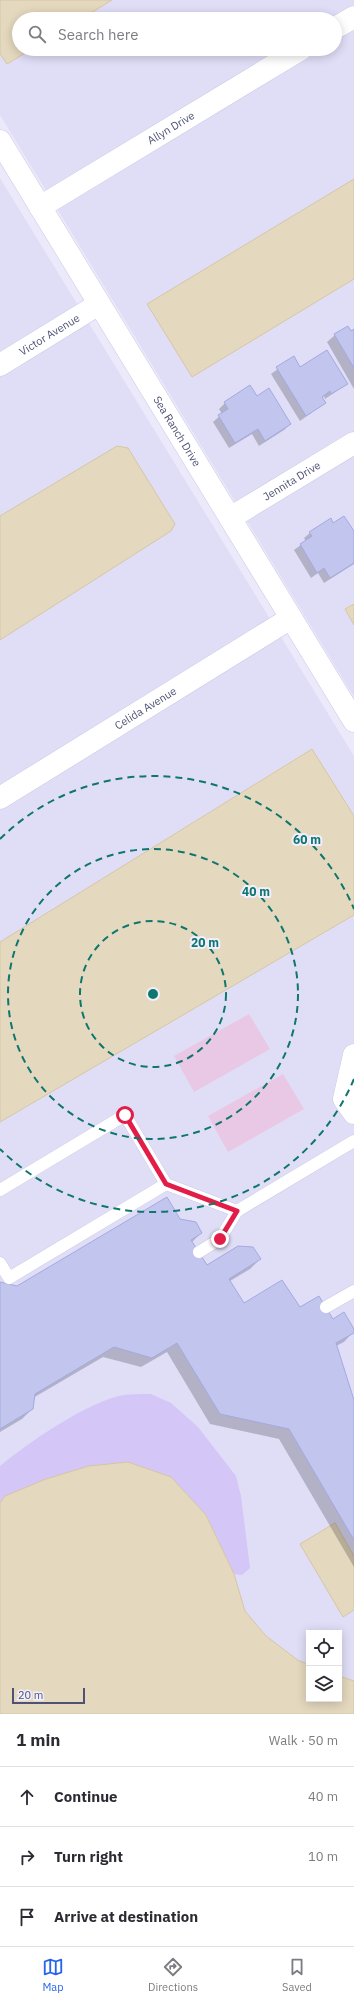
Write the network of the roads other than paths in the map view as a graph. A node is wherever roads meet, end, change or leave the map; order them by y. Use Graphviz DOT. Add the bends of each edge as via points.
graph roads {
  1 [pos="354,17"];
  2 [pos="342,24"];
  3 [pos="289,56"];
  4 [pos="0,141"];
  5 [pos="40,207"];
  6 [pos="99,304"];
  7 [pos="0,365"];
  8 [pos="354,443"];
  9 [pos="230,518"];
  10 [pos="291,618"];
  11 [pos="354,721"];
  12 [pos="0,798"];
  13 [pos="354,1055"];
  14 [pos="354,1114"];
  15 [pos="354,1141"];
  16 [pos="166,1184"];
  17 [pos="0,1190"];
  18 [pos="237,1211"];
  19 [pos="198,1252"];
  20 [pos="0,1263"];
  21 [pos="354,1291"];
  22 [pos="326,1307"];
  1 -- 2 [label="street"];
  3 -- 5 [label="street, Allyn Drive"];
  4 -- 5 [label="street, Sea Ranch Drive"];
  5 -- 6 [label="street, Sea Ranch Drive"];
  6 -- 7 [label="street, Victor Avenue"];
  6 -- 9 [label="street, Sea Ranch Drive"];
  8 -- 9 [label="street, Jennita Drive"];
  9 -- 10 [label="street, Sea Ranch Drive"];
  10 -- 11 [label="street, Sea Ranch Drive"];
  10 -- 12 [label="street, Celida Avenue"];
  13 -- 14 [label="street" via="344,1099"];
  15 -- 18 [label="lane"];
  16 -- 17 [label="lane" via="125,1115"];
  16 -- 18 [label="lane"];
  16 -- 20 [label="lane" via="9,1278"];
  18 -- 19 [label="lane" via="220,1239"];
  21 -- 22 [label="lane"];
}
